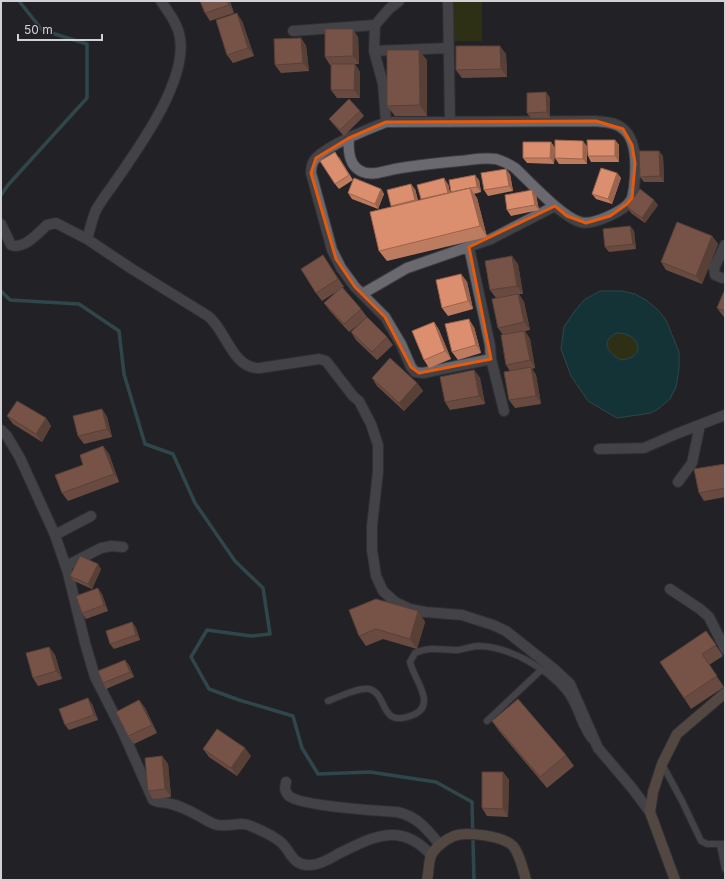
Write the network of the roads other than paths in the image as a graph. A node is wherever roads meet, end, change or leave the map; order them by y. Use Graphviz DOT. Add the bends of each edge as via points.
graph roads {
  1 [pos="161,1"];
  2 [pos="398,1"];
  3 [pos="448,1"];
  4 [pos="375,25"];
  5 [pos="293,31"];
  6 [pos="449,48"];
  7 [pos="374,51"];
  8 [pos="386,122"];
  9 [pos="450,122"];
  10 [pos="349,138"];
  11 [pos="555,206"];
  12 [pos="1,224"];
  13 [pos="87,239"];
  14 [pos="725,245"];
  15 [pos="469,247"];
  16 [pos="722,278"];
  17 [pos="362,294"];
  18 [pos="490,359"];
  19 [pos="504,411"];
  20 [pos="725,415"];
  21 [pos="700,425"];
  22 [pos="1,430"];
  23 [pos="599,449"];
  24 [pos="678,482"];
  25 [pos="91,516"];
  26 [pos="54,535"];
  27 [pos="123,547"];
  28 [pos="66,566"];
  29 [pos="670,589"];
  30 [pos="725,648"];
  31 [pos="541,670"];
  32 [pos="725,693"];
  33 [pos="328,701"];
  34 [pos="487,721"];
  35 [pos="598,748"];
  36 [pos="662,764"];
  37 [pos="286,782"];
  38 [pos="650,812"];
  39 [pos="440,845"];
  40 [pos="722,845"];
  41 [pos="431,855"];
  42 [pos="725,869"];
  43 [pos="427,880"];
  44 [pos="526,880"];
  45 [pos="675,880"];
  1 -- 13 [label="street" via="176,24 180,39 176,75 138,149 95,212"];
  2 -- 4 [label="street"];
  3 -- 6 [label="street"];
  4 -- 5 [label="street"];
  4 -- 7 [label="street"];
  6 -- 7 [label="street"];
  6 -- 9 [label="street"];
  7 -- 8 [label="street" via="383,84"];
  8 -- 9 [label="street"];
  8 -- 10 [label="street"];
  9 -- 11 [label="street" via="596,121 612,123 623,128 635,157 631,201 610,216 586,223 567,216"];
  10 -- 11 [label="street" via="352,162 362,172 370,174 411,166 494,159 508,163"];
  10 -- 17 [label="street" via="316,158 312,163 311,173 332,250"];
  11 -- 15 [label="street" via="491,239"];
  12 -- 13 [label="street" via="11,245 16,247 53,223"];
  13 -- 35 [label="street" via="208,316 246,366 260,368 319,359 327,362 359,401 371,424 378,446 372,550 376,576 383,591 410,609 475,618 506,631 570,684"];
  14 -- 16 [label="street" via="714,268 715,275"];
  15 -- 17 [label="street" via="407,268"];
  15 -- 18 [label="street" via="490,344"];
  17 -- 18 [label="street" via="385,316 415,372 423,373"];
  18 -- 19 [label="street"];
  20 -- 21 [label="street"];
  21 -- 23 [label="street" via="644,448"];
  21 -- 24 [label="street" via="692,462"];
  22 -- 26 [label="street" via="20,458"];
  25 -- 26 [label="street"];
  26 -- 28 [label="street"];
  27 -- 28 [label="street" via="101,548"];
  28 -- 41 [label="street" via="95,677 153,800 184,808 216,825 251,825 280,841 293,859 303,864 323,862 354,846 386,834 418,843"];
  29 -- 30 [label="street" via="709,617"];
  31 -- 33 [label="lane" via="520,656 489,648 478,646 457,650 428,649 415,653 410,662 424,699 424,705 417,713 405,718 392,717 387,713 377,694 365,689"];
  31 -- 34 [label="lane"];
  31 -- 35 [label="lane" via="568,694 584,730"];
  32 -- 36 [label="main road" via="677,734"];
  35 -- 38 [label="street"];
  36 -- 38 [label="main road"];
  36 -- 40 [label="lane" via="700,839 703,843"];
  37 -- 39 [label="street" via="286,792 298,800 407,815 424,825"];
  38 -- 45 [label="main road"];
  39 -- 41 [label="main road"];
  39 -- 44 [label="main road" via="454,836 461,835 490,836 504,840 514,848"];
  40 -- 42 [label="lane"];
  41 -- 43 [label="main road"];
}
